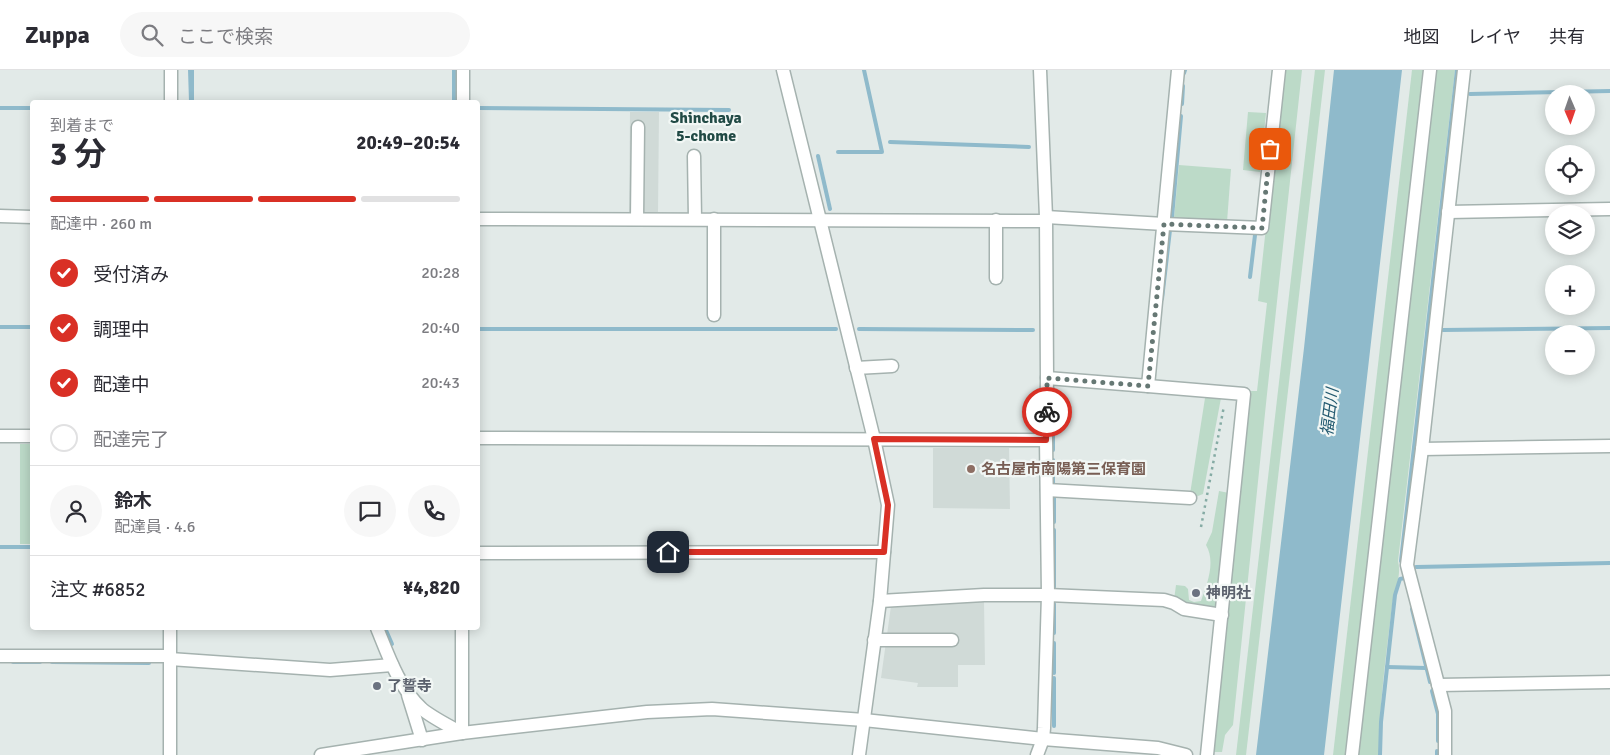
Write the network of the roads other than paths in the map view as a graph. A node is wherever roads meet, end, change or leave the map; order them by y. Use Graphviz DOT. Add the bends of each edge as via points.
graph roads {
  1 [pos="171,70"];
  2 [pos="463,70"];
  3 [pos="783,70"];
  4 [pos="1040,70"];
  5 [pos="1178,70"];
  6 [pos="1279,70"];
  7 [pos="1430,70"];
  8 [pos="1464,70"];
  9 [pos="171,100"];
  10 [pos="463,100"];
  11 [pos="638,127"];
  12 [pos="694,156"];
  13 [pos="1610,209"];
  14 [pos="1448,212"];
  15 [pos="0,216"];
  16 [pos="30,216"];
  17 [pos="480,219"];
  18 [pos="637,219"];
  19 [pos="695,219"];
  20 [pos="714,219"];
  21 [pos="820,219"];
  22 [pos="1046,219"];
  23 [pos="996,220"];
  24 [pos="1164,224"];
  25 [pos="996,278"];
  26 [pos="714,315"];
  27 [pos="892,366"];
  28 [pos="856,368"];
  29 [pos="1047,378"];
  30 [pos="1148,386"];
  31 [pos="0,436"];
  32 [pos="30,436"];
  33 [pos="480,438"];
  34 [pos="874,439"];
  35 [pos="1046,440"];
  36 [pos="1610,446"];
  37 [pos="1422,449"];
  38 [pos="1047,490"];
  39 [pos="1190,498"];
  40 [pos="884,552"];
  41 [pos="480,553"];
  42 [pos="1048,595"];
  43 [pos="880,601"];
  44 [pos="1222,615"];
  45 [pos="170,630"];
  46 [pos="378,630"];
  47 [pos="462,630"];
  48 [pos="874,640"];
  49 [pos="952,640"];
  50 [pos="0,656"];
  51 [pos="170,658"];
  52 [pos="392,665"];
  53 [pos="1610,682"];
  54 [pos="1438,684"];
  55 [pos="408,692"];
  56 [pos="864,720"];
  57 [pos="462,733"];
  58 [pos="1043,738"];
  59 [pos="422,740"];
  60 [pos="368,752"];
  61 [pos="170,755"];
  62 [pos="321,755"];
  63 [pos="859,755"];
  64 [pos="1037,755"];
  65 [pos="1186,755"];
  66 [pos="1207,755"];
  67 [pos="1352,755"];
  68 [pos="1445,755"];
  1 -- 9 [label="street"];
  2 -- 10 [label="street"];
  3 -- 21 [label="street"];
  4 -- 22 [label="street"];
  5 -- 24 [label="street"];
  6 -- 24 [label="street" via="1262,228"];
  7 -- 67 [label="street"];
  8 -- 14 [label="street"];
  11 -- 18 [label="street"];
  12 -- 19 [label="street"];
  13 -- 14 [label="street"];
  14 -- 37 [label="street"];
  15 -- 16 [label="street"];
  17 -- 18 [label="street"];
  18 -- 19 [label="street"];
  19 -- 20 [label="street"];
  20 -- 21 [label="street"];
  20 -- 26 [label="street"];
  21 -- 23 [label="street"];
  21 -- 28 [label="street"];
  22 -- 23 [label="street"];
  22 -- 24 [label="street"];
  22 -- 29 [label="street"];
  23 -- 25 [label="street"];
  24 -- 30 [label="street"];
  27 -- 28 [label="street"];
  28 -- 34 [label="street"];
  29 -- 30 [label="street"];
  29 -- 35 [label="street"];
  30 -- 44 [label="street" via="1244,394"];
  31 -- 32 [label="street"];
  33 -- 34 [label="street"];
  34 -- 35 [label="street"];
  34 -- 40 [label="street" via="888,505"];
  35 -- 38 [label="street"];
  36 -- 37 [label="street"];
  37 -- 54 [label="street" via="1407,565"];
  38 -- 39 [label="street"];
  38 -- 42 [label="street"];
  40 -- 41 [label="street"];
  40 -- 43 [label="street"];
  42 -- 43 [label="street"];
  42 -- 44 [label="street" via="1164,600 1184,610"];
  42 -- 58 [label="street"];
  43 -- 48 [label="street"];
  44 -- 66 [label="street"];
  45 -- 51 [label="street"];
  46 -- 52 [label="street"];
  47 -- 57 [label="street"];
  48 -- 49 [label="street"];
  48 -- 56 [label="street"];
  50 -- 51 [label="street"];
  51 -- 52 [label="street" via="330,670"];
  51 -- 61 [label="street"];
  52 -- 55 [label="street"];
  53 -- 54 [label="street"];
  54 -- 68 [label="street" via="1445,711"];
  55 -- 57 [label="street" via="422,709"];
  55 -- 59 [label="street"];
  56 -- 57 [label="street" via="712,710 646,712"];
  56 -- 58 [label="street"];
  56 -- 63 [label="street"];
  57 -- 59 [label="street"];
  58 -- 64 [label="street"];
  58 -- 65 [label="street" via="1158,748"];
  59 -- 60 [label="street"];
  60 -- 62 [label="street"];
}
